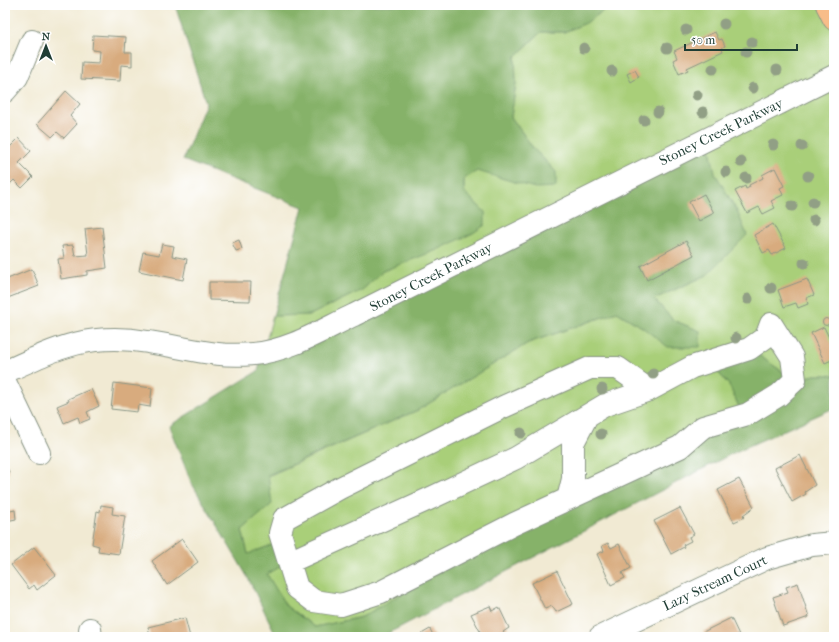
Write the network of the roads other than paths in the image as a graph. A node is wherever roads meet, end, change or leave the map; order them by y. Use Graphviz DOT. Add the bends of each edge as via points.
graph roads {
  1 [pos="827,5"];
  2 [pos="834,19"];
  3 [pos="32,41"];
  4 [pos="834,76"];
  5 [pos="5,91"];
  6 [pos="5,372"];
  7 [pos="5,382"];
  8 [pos="649,390"];
  9 [pos="586,417"];
  10 [pos="39,453"];
  11 [pos="568,499"];
  12 [pos="834,543"];
  13 [pos="289,562"];
  14 [pos="600,637"];
  1 -- 2 [label="main road"];
  3 -- 5 [label="street" via="17,77"];
  4 -- 6 [label="street, Stoney Creek Parkway" via="289,346 235,356 210,354 146,341 95,340 70,344"];
  7 -- 10 [label="street"];
  8 -- 9 [label="street" via="605,406"];
  8 -- 11 [label="street" via="692,368 749,349 766,337 770,324 792,356 794,380 779,395 748,414 704,427 680,447"];
  8 -- 13 [label="street" via="618,368 590,368 503,407 284,518 280,533"];
  9 -- 11 [label="street" via="572,443 572,479"];
  9 -- 13 [label="street" via="516,458"];
  11 -- 13 [label="street" via="381,592 341,605 314,601 297,588"];
  12 -- 14 [label="street, Lazy Stream Court" via="812,545 767,558"];
}
